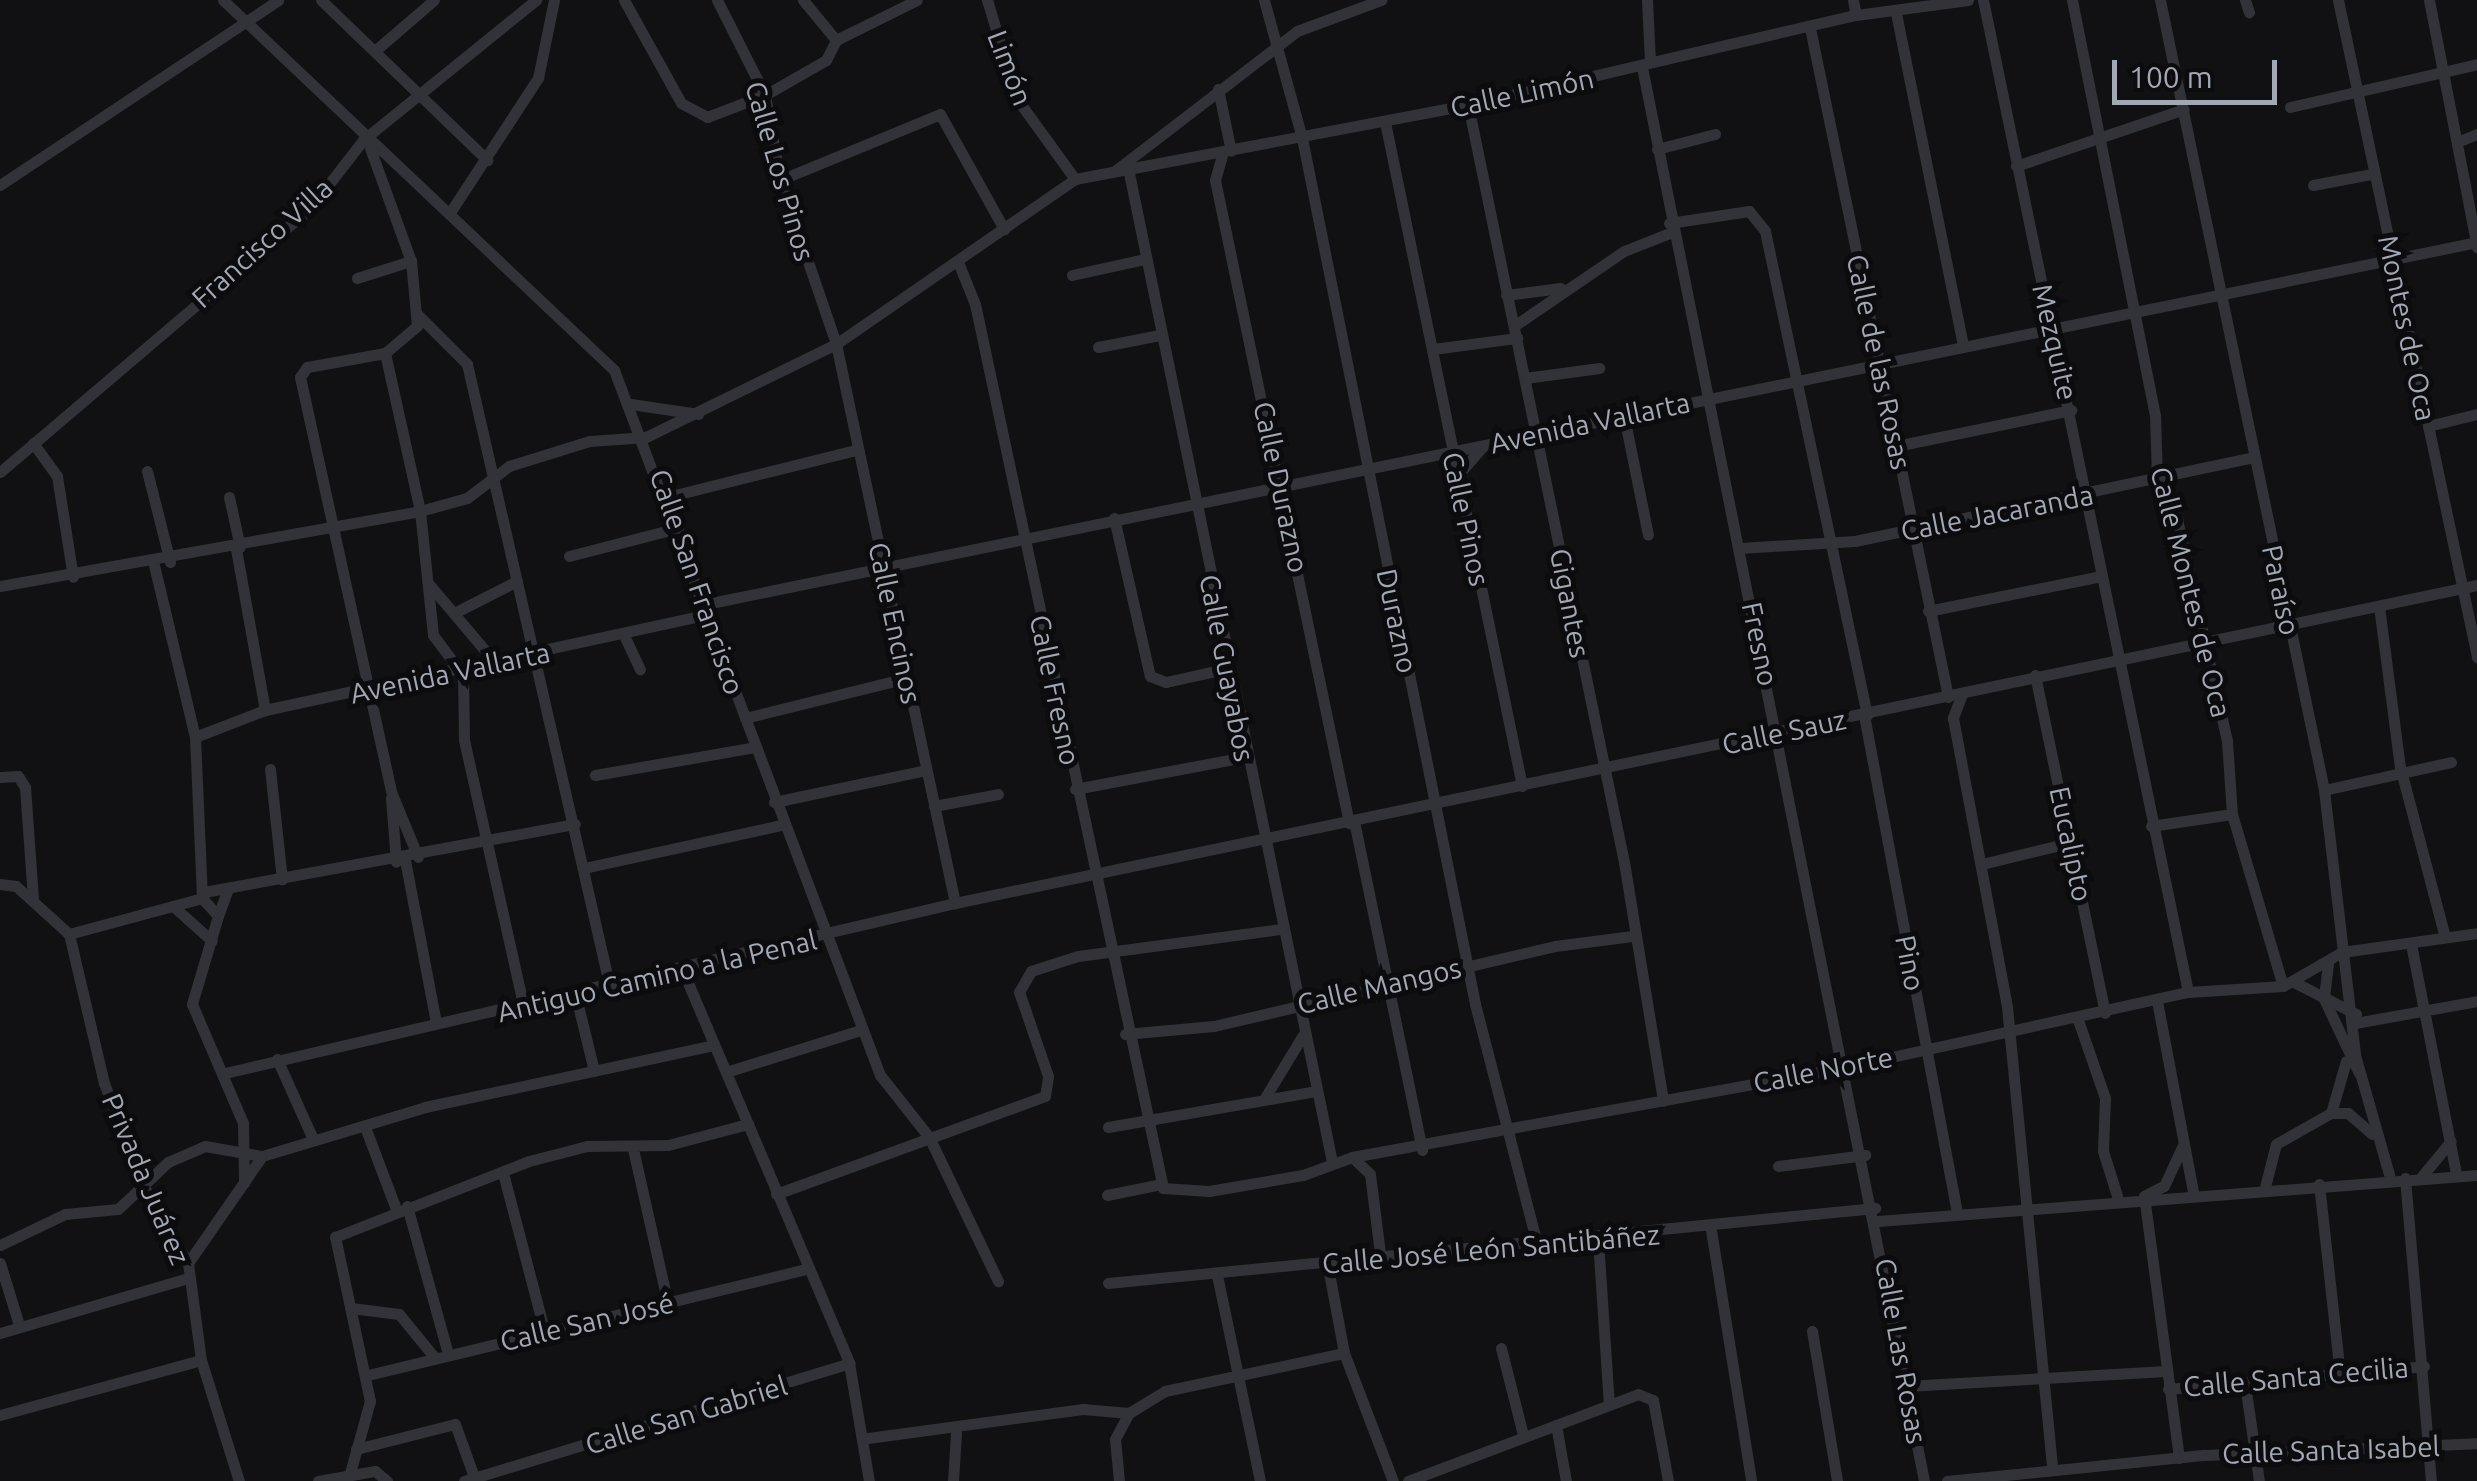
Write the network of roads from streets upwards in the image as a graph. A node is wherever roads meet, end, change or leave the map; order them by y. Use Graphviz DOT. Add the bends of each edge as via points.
graph roads {
  1 [pos="223,0"];
  2 [pos="278,0"];
  3 [pos="321,0"];
  4 [pos="434,0"];
  5 [pos="536,0"];
  6 [pos="554,0"];
  7 [pos="624,0"];
  8 [pos="717,0"];
  9 [pos="803,0"];
  10 [pos="917,0"];
  11 [pos="987,0"];
  12 [pos="1264,0"];
  13 [pos="1646,0"];
  14 [pos="1853,0"];
  15 [pos="1968,0"];
  16 [pos="1983,0"];
  17 [pos="2072,0"];
  18 [pos="2160,0"];
  19 [pos="2338,0"];
  20 [pos="2429,0"];
  21 [pos="1375,1"];
  22 [pos="1896,13"];
  23 [pos="1856,15"];
  24 [pos="243,20"];
  25 [pos="1810,28"];
  26 [pos="836,40"];
  27 [pos="377,49"];
  28 [pos="1275,51"];
  29 [pos="1646,64"];
  30 [pos="2477,64"];
  31 [pos="2442,74"];
  32 [pos="1218,89"];
  33 [pos="2357,92"];
  34 [pos="765,94"];
  35 [pos="425,97"];
  36 [pos="1468,105"];
  37 [pos="2290,107"];
  38 [pos="2184,109"];
  39 [pos="1385,122"];
  40 [pos="1715,134"];
  41 [pos="2477,134"];
  42 [pos="1302,138"];
  43 [pos="2102,141"];
  44 [pos="2457,142"];
  45 [pos="367,144"];
  46 [pos="1657,148"];
  47 [pos="1227,152"];
  48 [pos="1198,158"];
  49 [pos="488,160"];
  50 [pos="2016,166"];
  51 [pos="1122,172"];
  52 [pos="2372,174"];
  53 [pos="1075,179"];
  54 [pos="780,180"];
  55 [pos="1215,180"];
  56 [pos="1,183"];
  57 [pos="2313,184"];
  58 [pos="449,214"];
  59 [pos="1670,228"];
  60 [pos="1004,230"];
  61 [pos="2476,244"];
  62 [pos="1145,258"];
  63 [pos="2394,260"];
  64 [pos="411,261"];
  65 [pos="958,262"];
  66 [pos="1072,275"];
  67 [pos="358,278"];
  68 [pos="1562,288"];
  69 [pos="2222,293"];
  70 [pos="1506,295"];
  71 [pos="2136,311"];
  72 [pos="417,314"];
  73 [pos="2052,326"];
  74 [pos="1515,332"];
  75 [pos="1160,335"];
  76 [pos="1962,342"];
  77 [pos="836,344"];
  78 [pos="1098,347"];
  79 [pos="1432,349"];
  80 [pos="384,353"];
  81 [pos="1880,365"];
  82 [pos="1599,368"];
  83 [pos="1525,378"];
  84 [pos="1793,381"];
  85 [pos="1709,398"];
  86 [pos="631,404"];
  87 [pos="2071,410"];
  88 [pos="698,414"];
  89 [pos="2477,414"];
  90 [pos="1624,416"];
  91 [pos="2428,426"];
  92 [pos="1536,436"];
  93 [pos="646,437"];
  94 [pos="33,443"];
  95 [pos="1483,446"];
  96 [pos="1896,446"];
  97 [pos="856,450"];
  98 [pos="1452,452"];
  99 [pos="2252,457"];
  100 [pos="1365,469"];
  101 [pos="147,471"];
  102 [pos="0,472"];
  103 [pos="1457,476"];
  104 [pos="2157,477"];
  105 [pos="492,478"];
  106 [pos="1282,484"];
  107 [pos="667,496"];
  108 [pos="230,497"];
  109 [pos="2088,498"];
  110 [pos="1192,501"];
  111 [pos="420,512"];
  112 [pos="1114,518"];
  113 [pos="328,527"];
  114 [pos="678,528"];
  115 [pos="1913,530"];
  116 [pos="1648,535"];
  117 [pos="1023,538"];
  118 [pos="1832,540"];
  119 [pos="238,548"];
  120 [pos="1740,548"];
  121 [pos="569,556"];
  122 [pos="170,562"];
  123 [pos="883,563"];
  124 [pos="154,565"];
  125 [pos="2101,576"];
  126 [pos="73,577"];
  127 [pos="517,581"];
  128 [pos="428,582"];
  129 [pos="2477,585"];
  130 [pos="0,586"];
  131 [pos="2461,588"];
  132 [pos="2379,606"];
  133 [pos="707,609"];
  134 [pos="458,611"];
  135 [pos="1928,611"];
  136 [pos="2288,624"];
  137 [pos="623,633"];
  138 [pos="2204,642"];
  139 [pos="538,655"];
  140 [pos="2477,657"];
  141 [pos="2119,658"];
  142 [pos="493,660"];
  143 [pos="2093,663"];
  144 [pos="461,668"];
  145 [pos="1229,668"];
  146 [pos="640,669"];
  147 [pos="2035,675"];
  148 [pos="907,678"];
  149 [pos="2121,686"];
  150 [pos="370,687"];
  151 [pos="1962,694"];
  152 [pos="1942,698"];
  153 [pos="265,710"];
  154 [pos="1865,715"];
  155 [pos="745,718"];
  156 [pos="1953,718"];
  157 [pos="1780,732"];
  158 [pos="195,737"];
  159 [pos="755,748"];
  160 [pos="1244,757"];
  161 [pos="2451,762"];
  162 [pos="270,770"];
  163 [pos="926,770"];
  164 [pos="1603,770"];
  165 [pos="2403,774"];
  166 [pos="595,776"];
  167 [pos="0,777"];
  168 [pos="1522,786"];
  169 [pos="1075,789"];
  170 [pos="2324,790"];
  171 [pos="392,794"];
  172 [pos="998,794"];
  173 [pos="774,802"];
  174 [pos="1436,804"];
  175 [pos="934,806"];
  176 [pos="2232,814"];
  177 [pos="1352,822"];
  178 [pos="575,824"];
  179 [pos="781,825"];
  180 [pos="2152,826"];
  181 [pos="488,841"];
  182 [pos="2072,842"];
  183 [pos="1266,843"];
  184 [pos="407,860"];
  185 [pos="1982,864"];
  186 [pos="584,868"];
  187 [pos="1090,876"];
  188 [pos="282,879"];
  189 [pos="0,884"];
  190 [pos="228,888"];
  191 [pos="203,895"];
  192 [pos="32,898"];
  193 [pos="955,903"];
  194 [pos="173,906"];
  195 [pos="218,916"];
  196 [pos="1281,929"];
  197 [pos="2477,933"];
  198 [pos="69,934"];
  199 [pos="2444,934"];
  200 [pos="1632,936"];
  201 [pos="825,937"];
  202 [pos="212,941"];
  203 [pos="2411,944"];
  204 [pos="2342,952"];
  205 [pos="1110,956"];
  206 [pos="1471,964"];
  207 [pos="2328,964"];
  208 [pos="683,971"];
  209 [pos="2288,984"];
  210 [pos="1382,986"];
  211 [pos="610,988"];
  212 [pos="2188,992"];
  213 [pos="576,997"];
  214 [pos="2324,999"];
  215 [pos="2157,1001"];
  216 [pos="2477,1001"];
  217 [pos="1298,1004"];
  218 [pos="524,1008"];
  219 [pos="2418,1012"];
  220 [pos="2105,1013"];
  221 [pos="2356,1019"];
  222 [pos="2078,1020"];
  223 [pos="436,1023"];
  224 [pos="861,1030"];
  225 [pos="2006,1032"];
  226 [pos="1125,1034"];
  227 [pos="1303,1035"];
  228 [pos="713,1045"];
  229 [pos="1928,1050"];
  230 [pos="277,1059"];
  231 [pos="2346,1062"];
  232 [pos="1846,1067"];
  233 [pos="594,1070"];
  234 [pos="726,1072"];
  235 [pos="225,1073"];
  236 [pos="2359,1073"];
  237 [pos="1317,1091"];
  238 [pos="1266,1096"];
  239 [pos="1663,1101"];
  240 [pos="2331,1113"];
  241 [pos="1144,1120"];
  242 [pos="748,1124"];
  243 [pos="365,1127"];
  244 [pos="1108,1127"];
  245 [pos="1508,1133"];
  246 [pos="929,1137"];
  247 [pos="2374,1138"];
  248 [pos="313,1140"];
  249 [pos="2450,1140"];
  250 [pos="2182,1147"];
  251 [pos="633,1149"];
  252 [pos="1422,1150"];
  253 [pos="246,1152"];
  254 [pos="1386,1154"];
  255 [pos="1865,1155"];
  256 [pos="262,1156"];
  257 [pos="1352,1157"];
  258 [pos="1332,1162"];
  259 [pos="1778,1166"];
  260 [pos="503,1173"];
  261 [pos="1370,1174"];
  262 [pos="2456,1174"];
  263 [pos="2477,1175"];
  264 [pos="2422,1176"];
  265 [pos="2390,1178"];
  266 [pos="2404,1178"];
  267 [pos="244,1183"];
  268 [pos="2319,1184"];
  269 [pos="1162,1186"];
  270 [pos="144,1187"];
  271 [pos="2265,1187"];
  272 [pos="2193,1191"];
  273 [pos="776,1194"];
  274 [pos="1107,1195"];
  275 [pos="2144,1196"];
  276 [pos="2118,1198"];
  277 [pos="2032,1206"];
  278 [pos="402,1208"];
  279 [pos="1957,1212"];
  280 [pos="1876,1215"];
  281 [pos="1711,1230"];
  282 [pos="1598,1240"];
  283 [pos="1537,1242"];
  284 [pos="0,1245"];
  285 [pos="1380,1252"];
  286 [pos="1326,1262"];
  287 [pos="0,1263"];
  288 [pos="188,1263"];
  289 [pos="807,1270"];
  290 [pos="1217,1276"];
  291 [pos="188,1278"];
  292 [pos="998,1282"];
  293 [pos="1108,1282"];
  294 [pos="668,1304"];
  295 [pos="352,1308"];
  296 [pos="19,1326"];
  297 [pos="1812,1331"];
  298 [pos="545,1332"];
  299 [pos="0,1333"];
  300 [pos="1501,1348"];
  301 [pos="1344,1353"];
  302 [pos="441,1356"];
  303 [pos="201,1360"];
  304 [pos="848,1363"];
  305 [pos="2424,1366"];
  306 [pos="2166,1371"];
  307 [pos="368,1375"];
  308 [pos="2340,1375"];
  309 [pos="1240,1378"];
  310 [pos="2044,1378"];
  311 [pos="2245,1384"];
  312 [pos="1906,1386"];
  313 [pos="2168,1389"];
  314 [pos="1609,1404"];
  315 [pos="1129,1413"];
  316 [pos="0,1415"];
  317 [pos="1556,1425"];
  318 [pos="956,1433"];
  319 [pos="1523,1436"];
  320 [pos="868,1438"];
  321 [pos="2477,1443"];
  322 [pos="2430,1447"];
  323 [pos="356,1449"];
  324 [pos="2256,1452"];
  325 [pos="2179,1458"];
  326 [pos="2052,1469"];
  327 [pos="350,1473"];
  328 [pos="469,1479"];
  329 [pos="239,1481"];
  330 [pos="318,1481"];
  331 [pos="387,1481"];
  332 [pos="869,1481"];
  333 [pos="952,1481"];
  334 [pos="1119,1481"];
  335 [pos="1260,1481"];
  336 [pos="1392,1481"];
  337 [pos="1408,1481"];
  338 [pos="1566,1481"];
  339 [pos="1668,1481"];
  340 [pos="1751,1481"];
  341 [pos="1837,1481"];
  342 [pos="1924,1481"];
  343 [pos="1947,1481"];
  344 [pos="2259,1481"];
  345 [pos="2432,1481"];
  1 -- 24 [label="street, Calle San Francisco"];
  2 -- 24 [label="street"];
  3 -- 27 [label="street"];
  4 -- 27 [label="street"];
  5 -- 35 [label="street, Francisco Villa"];
  6 -- 49 [label="street" via="538,78"];
  7 -- 34 [label="street" via="681,102 707,116"];
  8 -- 34 [label="street, Calle Los Pinos"];
  9 -- 26 [label="street"];
  10 -- 26 [label="street"];
  11 -- 53 [label="street, Limón" via="1018,99"];
  12 -- 28 [label="street, Durazno"];
  13 -- 29 [label="street, Fresno"];
  14 -- 23 [label="street"];
  15 -- 22 [label="street, Calle Limón"];
  16 -- 50 [label="street, Mezquite"];
  17 -- 43 [label="street, Calle Montes de Oca"];
  18 -- 38 [label="street, Paraíso"];
  19 -- 33 [label="street, Montes de Oca"];
  20 -- 31 [label="street"];
  21 -- 28 [label="street" via="1319,20"];
  22 -- 23 [label="street, Calle Limón"];
  22 -- 76 [label="street"];
  23 -- 25 [label="street, Calle Limón"];
  24 -- 45 [label="street, Calle San Francisco"];
  24 -- 56 [label="street"];
  25 -- 29 [label="street, Calle Limón"];
  25 -- 81 [label="street, Calle de las Rosas"];
  26 -- 34 [label="street" via="826,60"];
  27 -- 35 [label="street"];
  28 -- 32 [label="street"];
  28 -- 42 [label="street, Durazno"];
  29 -- 36 [label="street, Calle Limón"];
  29 -- 46 [label="street, Fresno"];
  30 -- 31 [label="street"];
  31 -- 33 [label="street"];
  31 -- 44 [label="street"];
  32 -- 47 [label="street"];
  32 -- 51 [label="street"];
  33 -- 37 [label="street"];
  33 -- 52 [label="street, Montes de Oca"];
  34 -- 54 [label="street, Calle Los Pinos"];
  35 -- 45 [label="street, Francisco Villa"];
  35 -- 49 [label="street"];
  36 -- 39 [label="street, Calle Limón"];
  36 -- 70 [label="street, Gigantes"];
  38 -- 43 [label="street"];
  38 -- 69 [label="street, Paraíso"];
  39 -- 42 [label="street, Calle Limón"];
  39 -- 79 [label="street, Calle Pinos"];
  40 -- 46 [label="street"];
  41 -- 44 [label="street"];
  42 -- 47 [label="street, Calle Limón"];
  42 -- 100 [label="street, Durazno"];
  43 -- 50 [label="street"];
  43 -- 71 [label="street, Calle Montes de Oca"];
  44 -- 61 [label="street"];
  45 -- 58 [label="street, Calle San Francisco"];
  45 -- 64 [label="street"];
  45 -- 94 [label="street, Francisco Villa" via="312,206"];
  46 -- 59 [label="street, Fresno"];
  47 -- 48 [label="street, Calle Limón"];
  47 -- 55 [label="street, Calle Durazno"];
  48 -- 51 [label="street, Calle Limón"];
  48 -- 55 [label="street"];
  49 -- 58 [label="street"];
  50 -- 73 [label="street, Mezquite"];
  51 -- 53 [label="street, Calle Limón"];
  51 -- 62 [label="street, Calle Guayabos"];
  52 -- 57 [label="street"];
  52 -- 63 [label="street, Montes de Oca"];
  53 -- 60 [label="street"];
  54 -- 60 [label="street" via="940,114"];
  54 -- 77 [label="street, Calle Los Pinos"];
  55 -- 106 [label="street, Calle Durazno"];
  58 -- 86 [label="street, Calle San Francisco" via="614,370"];
  59 -- 68 [label="street, Pino"];
  59 -- 84 [label="street, Pino" via="1749,211 1760,218"];
  59 -- 85 [label="street, Fresno"];
  60 -- 65 [label="street"];
  61 -- 63 [label="street, Avenida Vallarta"];
  62 -- 66 [label="street"];
  62 -- 75 [label="street, Calle Guayabos"];
  63 -- 69 [label="street, Avenida Vallarta"];
  63 -- 91 [label="street, Montes de Oca"];
  64 -- 67 [label="street"];
  64 -- 72 [label="street"];
  65 -- 77 [label="street"];
  65 -- 117 [label="street, Calle Fresno"];
  68 -- 70 [label="street"];
  68 -- 74 [label="street"];
  69 -- 71 [label="street, Avenida Vallarta"];
  69 -- 99 [label="street, Paraíso"];
  70 -- 74 [label="street, Gigantes"];
  71 -- 73 [label="street, Avenida Vallarta"];
  71 -- 104 [label="street, Calle Montes de Oca"];
  72 -- 80 [label="street" via="410,336"];
  72 -- 105 [label="street" via="467,364"];
  73 -- 76 [label="street, Avenida Vallarta"];
  73 -- 87 [label="street, Mezquite"];
  74 -- 79 [label="street"];
  74 -- 83 [label="street, Gigantes"];
  75 -- 78 [label="street"];
  75 -- 110 [label="street, Calle Guayabos"];
  76 -- 81 [label="street, Avenida Vallarta"];
  77 -- 88 [label="street"];
  77 -- 97 [label="street, Calle Encinos"];
  79 -- 98 [label="street, Calle Pinos"];
  80 -- 111 [label="street"];
  80 -- 113 [label="street" via="307,367 300,377"];
  81 -- 84 [label="street, Avenida Vallarta"];
  81 -- 96 [label="street, Calle de las Rosas"];
  82 -- 83 [label="street"];
  83 -- 92 [label="street, Gigantes"];
  84 -- 85 [label="street, Avenida Vallarta"];
  84 -- 118 [label="street, Pino" via="1810,414 1810,457"];
  85 -- 90 [label="street, Avenida Vallarta"];
  85 -- 120 [label="street, Fresno"];
  86 -- 88 [label="street"];
  86 -- 93 [label="street, Calle San Francisco"];
  87 -- 96 [label="street"];
  87 -- 109 [label="street, Mezquite"];
  88 -- 93 [label="street"];
  89 -- 91 [label="street"];
  90 -- 92 [label="street, Avenida Vallarta"];
  90 -- 116 [label="street"];
  91 -- 131 [label="street, Montes de Oca"];
  92 -- 95 [label="street, Avenida Vallarta"];
  92 -- 164 [label="street, Gigantes"];
  93 -- 105 [label="street" via="590,441"];
  93 -- 107 [label="street, Calle San Francisco"];
  94 -- 102 [label="street, Francisco Villa"];
  94 -- 126 [label="street" via="56,476"];
  95 -- 98 [label="street, Avenida Vallarta"];
  95 -- 103 [label="street"];
  96 -- 115 [label="street, Calle de las Rosas"];
  97 -- 107 [label="street"];
  97 -- 123 [label="street, Calle Encinos"];
  98 -- 100 [label="street, Avenida Vallarta"];
  98 -- 103 [label="street, Calle Pinos"];
  99 -- 104 [label="street, Calle Jacaranda"];
  99 -- 136 [label="street, Paraíso"];
  100 -- 106 [label="street, Avenida Vallarta"];
  100 -- 174 [label="street, Durazno"];
  101 -- 122 [label="street"];
  103 -- 168 [label="street, Calle Pinos"];
  104 -- 109 [label="street, Calle Jacaranda"];
  104 -- 138 [label="street, Calle Montes de Oca" via="2178,519"];
  105 -- 111 [label="street" via="467,498"];
  105 -- 127 [label="street"];
  106 -- 110 [label="street, Avenida Vallarta"];
  106 -- 177 [label="street, Calle Durazno"];
  107 -- 114 [label="street, Calle San Francisco"];
  108 -- 119 [label="street"];
  109 -- 115 [label="street, Calle Jacaranda"];
  109 -- 125 [label="street, Mezquite"];
  110 -- 112 [label="street, Avenida Vallarta"];
  110 -- 145 [label="street, Calle Guayabos"];
  111 -- 113 [label="street"];
  111 -- 128 [label="street"];
  112 -- 117 [label="street, Avenida Vallarta"];
  112 -- 145 [label="street" via="1150,676 1166,682"];
  113 -- 119 [label="street"];
  113 -- 150 [label="street"];
  114 -- 121 [label="street"];
  114 -- 133 [label="street, Calle San Francisco"];
  115 -- 118 [label="street, Calle Jacaranda"];
  115 -- 135 [label="street, Calle de las Rosas"];
  117 -- 123 [label="street, Avenida Vallarta"];
  117 -- 169 [label="street, Calle Fresno"];
  118 -- 120 [label="street, Calle Jacaranda"];
  118 -- 154 [label="street, Pino"];
  119 -- 122 [label="street"];
  119 -- 153 [label="street"];
  120 -- 157 [label="street, Fresno"];
  122 -- 124 [label="street"];
  123 -- 133 [label="street, Avenida Vallarta"];
  123 -- 148 [label="street, Calle Encinos"];
  124 -- 126 [label="street"];
  124 -- 158 [label="street"];
  125 -- 135 [label="street"];
  125 -- 141 [label="street, Mezquite"];
  126 -- 130 [label="street"];
  127 -- 134 [label="street"];
  127 -- 139 [label="street"];
  128 -- 134 [label="street"];
  128 -- 144 [label="street" via="432,635"];
  129 -- 131 [label="street, Calle Sauz"];
  131 -- 132 [label="street, Calle Sauz"];
  131 -- 140 [label="street, Montes de Oca"];
  132 -- 136 [label="street, Calle Sauz"];
  132 -- 165 [label="street"];
  133 -- 137 [label="street, Avenida Vallarta"];
  133 -- 155 [label="street, Calle San Francisco"];
  134 -- 142 [label="street"];
  135 -- 152 [label="street, Calle de las Rosas"];
  136 -- 138 [label="street, Calle Sauz"];
  136 -- 170 [label="street, Paraíso"];
  137 -- 139 [label="street, Avenida Vallarta"];
  137 -- 146 [label="street"];
  138 -- 141 [label="street, Calle Sauz"];
  138 -- 176 [label="street, Calle Montes de Oca" via="2233,770"];
  139 -- 142 [label="street, Avenida Vallarta"];
  139 -- 178 [label="street"];
  141 -- 143 [label="street, Calle Sauz"];
  141 -- 149 [label="street, Mezquite"];
  142 -- 144 [label="street, Avenida Vallarta"];
  143 -- 147 [label="street, Calle Sauz"];
  143 -- 149 [label="street"];
  144 -- 150 [label="street, Avenida Vallarta"];
  144 -- 181 [label="street" via="464,740"];
  145 -- 160 [label="street, Calle Guayabos"];
  147 -- 151 [label="street, Calle Sauz"];
  147 -- 182 [label="street, Eucalipto"];
  148 -- 155 [label="street"];
  148 -- 163 [label="street, Calle Encinos"];
  149 -- 180 [label="street, Mezquite"];
  150 -- 153 [label="street, Avenida Vallarta"];
  150 -- 171 [label="street"];
  151 -- 152 [label="street, Calle Sauz"];
  151 -- 156 [label="street"];
  152 -- 154 [label="street, Calle Sauz"];
  152 -- 156 [label="street"];
  153 -- 158 [label="street, Avenida Vallarta"];
  154 -- 157 [label="street, Calle Sauz"];
  154 -- 229 [label="street, Pino"];
  155 -- 159 [label="street, Calle San Francisco"];
  156 -- 185 [label="street"];
  157 -- 164 [label="street, Calle Sauz"];
  157 -- 232 [label="street, Fresno"];
  158 -- 191 [label="street"];
  159 -- 166 [label="street"];
  159 -- 173 [label="street, Calle San Francisco"];
  160 -- 169 [label="street"];
  160 -- 183 [label="street, Calle Guayabos"];
  161 -- 165 [label="street"];
  162 -- 188 [label="street"];
  163 -- 173 [label="street"];
  163 -- 175 [label="street, Calle Encinos"];
  164 -- 168 [label="street, Calle Sauz"];
  164 -- 200 [label="street, Gigantes"];
  165 -- 170 [label="street"];
  165 -- 199 [label="street"];
  167 -- 192 [label="street" via="18,776 25,787"];
  168 -- 174 [label="street, Calle Sauz"];
  169 -- 187 [label="street, Calle Fresno"];
  170 -- 204 [label="street, Paraíso" via="2345,915"];
  171 -- 184 [label="street"];
  171 -- 184 [label="street"];
  172 -- 175 [label="street"];
  173 -- 179 [label="street, Calle San Francisco"];
  174 -- 177 [label="street, Calle Sauz"];
  174 -- 206 [label="street, Durazno"];
  175 -- 193 [label="street, Calle Encinos"];
  176 -- 180 [label="street"];
  176 -- 209 [label="street, Calle Montes de Oca"];
  177 -- 183 [label="street, Calle Sauz"];
  177 -- 210 [label="street, Calle Durazno"];
  178 -- 181 [label="street"];
  178 -- 186 [label="street"];
  179 -- 186 [label="street"];
  179 -- 201 [label="street, Calle San Francisco"];
  180 -- 212 [label="street, Mezquite"];
  181 -- 184 [label="street"];
  181 -- 218 [label="street"];
  182 -- 185 [label="street"];
  182 -- 220 [label="street, Eucalipto"];
  183 -- 187 [label="street, Calle Sauz"];
  183 -- 196 [label="street, Calle Guayabos"];
  184 -- 188 [label="street"];
  184 -- 223 [label="street"];
  185 -- 225 [label="street"];
  186 -- 211 [label="street"];
  187 -- 193 [label="street, Antiguo Camino a la Penal"];
  187 -- 205 [label="street, Calle Fresno"];
  188 -- 190 [label="street"];
  189 -- 192 [label="street"];
  190 -- 191 [label="street"];
  190 -- 195 [label="street"];
  191 -- 194 [label="street"];
  191 -- 195 [label="street"];
  192 -- 198 [label="street"];
  193 -- 201 [label="street, Antiguo Camino a la Penal"];
  194 -- 198 [label="street"];
  194 -- 202 [label="street"];
  195 -- 202 [label="street"];
  196 -- 205 [label="street"];
  196 -- 217 [label="street, Calle Guayabos"];
  197 -- 199 [label="street"];
  198 -- 270 [label="street, Privada Juárez" via="104,1083"];
  199 -- 203 [label="street"];
  200 -- 206 [label="street, Calle Mangos"];
  200 -- 239 [label="street, Gigantes" via="1664,1064"];
  201 -- 208 [label="street, Antiguo Camino a la Penal"];
  201 -- 224 [label="street, Calle San Francisco"];
  202 -- 235 [label="street" via="192,1004"];
  203 -- 204 [label="street"];
  203 -- 219 [label="street"];
  204 -- 207 [label="street, Calle Norte"];
  204 -- 221 [label="street, Paraíso"];
  205 -- 226 [label="street, Calle Fresno"];
  205 -- 246 [label="street" via="1062,960 1018,982 1046,1096"];
  206 -- 210 [label="street, Calle Mangos"];
  206 -- 245 [label="street, Durazno"];
  207 -- 209 [label="street, Calle Norte"];
  207 -- 214 [label="street"];
  208 -- 211 [label="street, Antiguo Camino a la Penal"];
  208 -- 228 [label="street"];
  209 -- 212 [label="street, Calle Norte"];
  209 -- 214 [label="street"];
  210 -- 217 [label="street, Calle Mangos"];
  210 -- 252 [label="street, Calle Durazno"];
  211 -- 213 [label="street, Antiguo Camino a la Penal"];
  212 -- 215 [label="street, Calle Norte"];
  213 -- 218 [label="street, Antiguo Camino a la Penal"];
  213 -- 233 [label="street"];
  214 -- 221 [label="street"];
  214 -- 231 [label="street"];
  215 -- 220 [label="street, Calle Norte"];
  215 -- 250 [label="street"];
  216 -- 219 [label="street"];
  217 -- 226 [label="street, Calle Mangos" via="1214,1026"];
  217 -- 227 [label="street, Calle Guayabos"];
  218 -- 223 [label="street, Antiguo Camino a la Penal"];
  219 -- 221 [label="street"];
  219 -- 249 [label="street"];
  220 -- 222 [label="street, Calle Norte"];
  221 -- 236 [label="street, Paraíso"];
  222 -- 225 [label="street, Calle Norte"];
  222 -- 276 [label="street" via="2105,1098 2104,1151"];
  223 -- 230 [label="street, Antiguo Camino a la Penal"];
  224 -- 234 [label="street"];
  224 -- 246 [label="street, Calle San Francisco" via="889,1090"];
  225 -- 229 [label="street, Calle Norte"];
  225 -- 277 [label="street"];
  226 -- 241 [label="street, Calle Fresno"];
  227 -- 237 [label="street, Calle Guayabos"];
  227 -- 238 [label="street"];
  228 -- 233 [label="street"];
  228 -- 234 [label="street"];
  229 -- 232 [label="street, Calle Norte"];
  229 -- 279 [label="street, Pino"];
  230 -- 235 [label="street, Antiguo Camino a la Penal"];
  230 -- 248 [label="street"];
  231 -- 236 [label="street"];
  231 -- 240 [label="street"];
  232 -- 239 [label="street, Calle Norte"];
  232 -- 255 [label="street, Fresno"];
  233 -- 243 [label="street"];
  234 -- 242 [label="street"];
  235 -- 253 [label="street"];
  236 -- 247 [label="street, Paraíso"];
  237 -- 238 [label="street"];
  237 -- 258 [label="street, Calle Guayabos"];
  238 -- 241 [label="street"];
  239 -- 245 [label="street, Calle Norte"];
  240 -- 247 [label="street" via="2348,1113"];
  240 -- 271 [label="street" via="2276,1144"];
  241 -- 244 [label="street"];
  241 -- 269 [label="street, Calle Fresno"];
  242 -- 251 [label="street"];
  242 -- 273 [label="street"];
  243 -- 248 [label="street"];
  243 -- 278 [label="street"];
  245 -- 252 [label="street, Calle Norte"];
  245 -- 283 [label="street, Durazno"];
  246 -- 273 [label="street"];
  246 -- 292 [label="street, Calle San Francisco"];
  247 -- 265 [label="street, Paraíso"];
  248 -- 256 [label="street"];
  249 -- 262 [label="street"];
  249 -- 264 [label="street"];
  250 -- 272 [label="street"];
  250 -- 275 [label="street" via="2164,1186"];
  251 -- 260 [label="street" via="587,1146"];
  251 -- 294 [label="street"];
  252 -- 254 [label="street, Calle Norte"];
  253 -- 256 [label="street"];
  253 -- 267 [label="street"];
  253 -- 270 [label="street" via="205,1146 168,1162"];
  254 -- 257 [label="street, Calle Norte"];
  254 -- 261 [label="street"];
  255 -- 259 [label="street"];
  255 -- 280 [label="street, Fresno"];
  256 -- 267 [label="street"];
  257 -- 258 [label="street, Calle Norte"];
  257 -- 261 [label="street"];
  258 -- 269 [label="street, Calle Norte" via="1209,1191"];
  260 -- 278 [label="street"];
  260 -- 298 [label="street"];
  261 -- 285 [label="street"];
  262 -- 263 [label="street, Calle José León Santibáñez"];
  262 -- 264 [label="street, Calle José León Santibáñez"];
  264 -- 266 [label="street, Calle José León Santibáñez"];
  265 -- 266 [label="street, Calle José León Santibáñez"];
  265 -- 268 [label="street, Calle José León Santibáñez"];
  266 -- 305 [label="street"];
  267 -- 288 [label="street"];
  268 -- 271 [label="street, Calle José León Santibáñez"];
  268 -- 308 [label="street"];
  269 -- 274 [label="street, Calle Norte"];
  270 -- 284 [label="street" via="98,1217 65,1214"];
  270 -- 288 [label="street, Privada Juárez"];
  271 -- 272 [label="street, Calle José León Santibáñez"];
  272 -- 275 [label="street, Calle José León Santibáñez"];
  273 -- 289 [label="street"];
  275 -- 276 [label="street, Calle José León Santibáñez"];
  275 -- 306 [label="street"];
  276 -- 277 [label="street, Calle José León Santibáñez"];
  277 -- 279 [label="street, Calle José León Santibáñez"];
  277 -- 310 [label="street"];
  278 -- 295 [label="street" via="335,1237"];
  278 -- 302 [label="street"];
  279 -- 280 [label="street, Calle José León Santibáñez"];
  280 -- 281 [label="street, Calle José León Santibáñez"];
  280 -- 312 [label="street, Calle Las Rosas"];
  281 -- 282 [label="street, Calle José León Santibáñez"];
  281 -- 340 [label="street"];
  282 -- 283 [label="street, Calle José León Santibáñez"];
  282 -- 314 [label="street"];
  283 -- 285 [label="street, Calle José León Santibáñez"];
  285 -- 286 [label="street, Calle José León Santibáñez"];
  286 -- 290 [label="street, Calle José León Santibáñez"];
  286 -- 301 [label="street"];
  287 -- 296 [label="street"];
  288 -- 291 [label="street, Privada Juárez"];
  289 -- 294 [label="street, Calle San José"];
  289 -- 304 [label="street"];
  290 -- 293 [label="street, Calle José León Santibáñez"];
  290 -- 309 [label="street"];
  291 -- 296 [label="street"];
  291 -- 303 [label="street, Privada Juárez"];
  294 -- 298 [label="street, Calle San José"];
  295 -- 302 [label="street" via="399,1314"];
  295 -- 307 [label="street"];
  296 -- 299 [label="street"];
  297 -- 341 [label="street"];
  298 -- 302 [label="street, Calle San José"];
  300 -- 319 [label="street"];
  301 -- 309 [label="street"];
  301 -- 336 [label="street"];
  302 -- 307 [label="street, Calle San José"];
  303 -- 316 [label="street"];
  303 -- 329 [label="street, Privada Juárez"];
  304 -- 320 [label="street"];
  304 -- 328 [label="street, Calle San Gabriel"];
  305 -- 308 [label="street, Calle Santa Cecilia"];
  305 -- 322 [label="street"];
  306 -- 310 [label="street, Calle Santa Cecilia"];
  306 -- 313 [label="street"];
  307 -- 323 [label="street"];
  308 -- 311 [label="street, Calle Santa Cecilia"];
  309 -- 315 [label="street" via="1165,1392"];
  309 -- 335 [label="street"];
  310 -- 312 [label="street, Calle Santa Cecilia"];
  310 -- 326 [label="street"];
  311 -- 313 [label="street, Calle Santa Cecilia"];
  311 -- 324 [label="street"];
  312 -- 342 [label="street, Calle Las Rosas"];
  313 -- 325 [label="street"];
  314 -- 317 [label="street"];
  314 -- 339 [label="street" via="1647,1394"];
  315 -- 318 [label="street" via="1082,1408"];
  315 -- 334 [label="street" via="1115,1439"];
  317 -- 319 [label="street"];
  317 -- 338 [label="street"];
  318 -- 320 [label="street"];
  318 -- 333 [label="street"];
  319 -- 337 [label="street"];
  320 -- 332 [label="street"];
  321 -- 322 [label="street, Calle Santa Isabel"];
  322 -- 324 [label="street, Calle Santa Isabel"];
  322 -- 345 [label="street"];
  323 -- 327 [label="street"];
  323 -- 328 [label="street" via="455,1424"];
  324 -- 325 [label="street, Calle Santa Isabel"];
  324 -- 344 [label="street"];
  325 -- 326 [label="street, Calle Santa Isabel"];
  326 -- 343 [label="street, Calle Santa Isabel"];
  327 -- 330 [label="street"];
  327 -- 331 [label="street" via="375,1470"];
}
